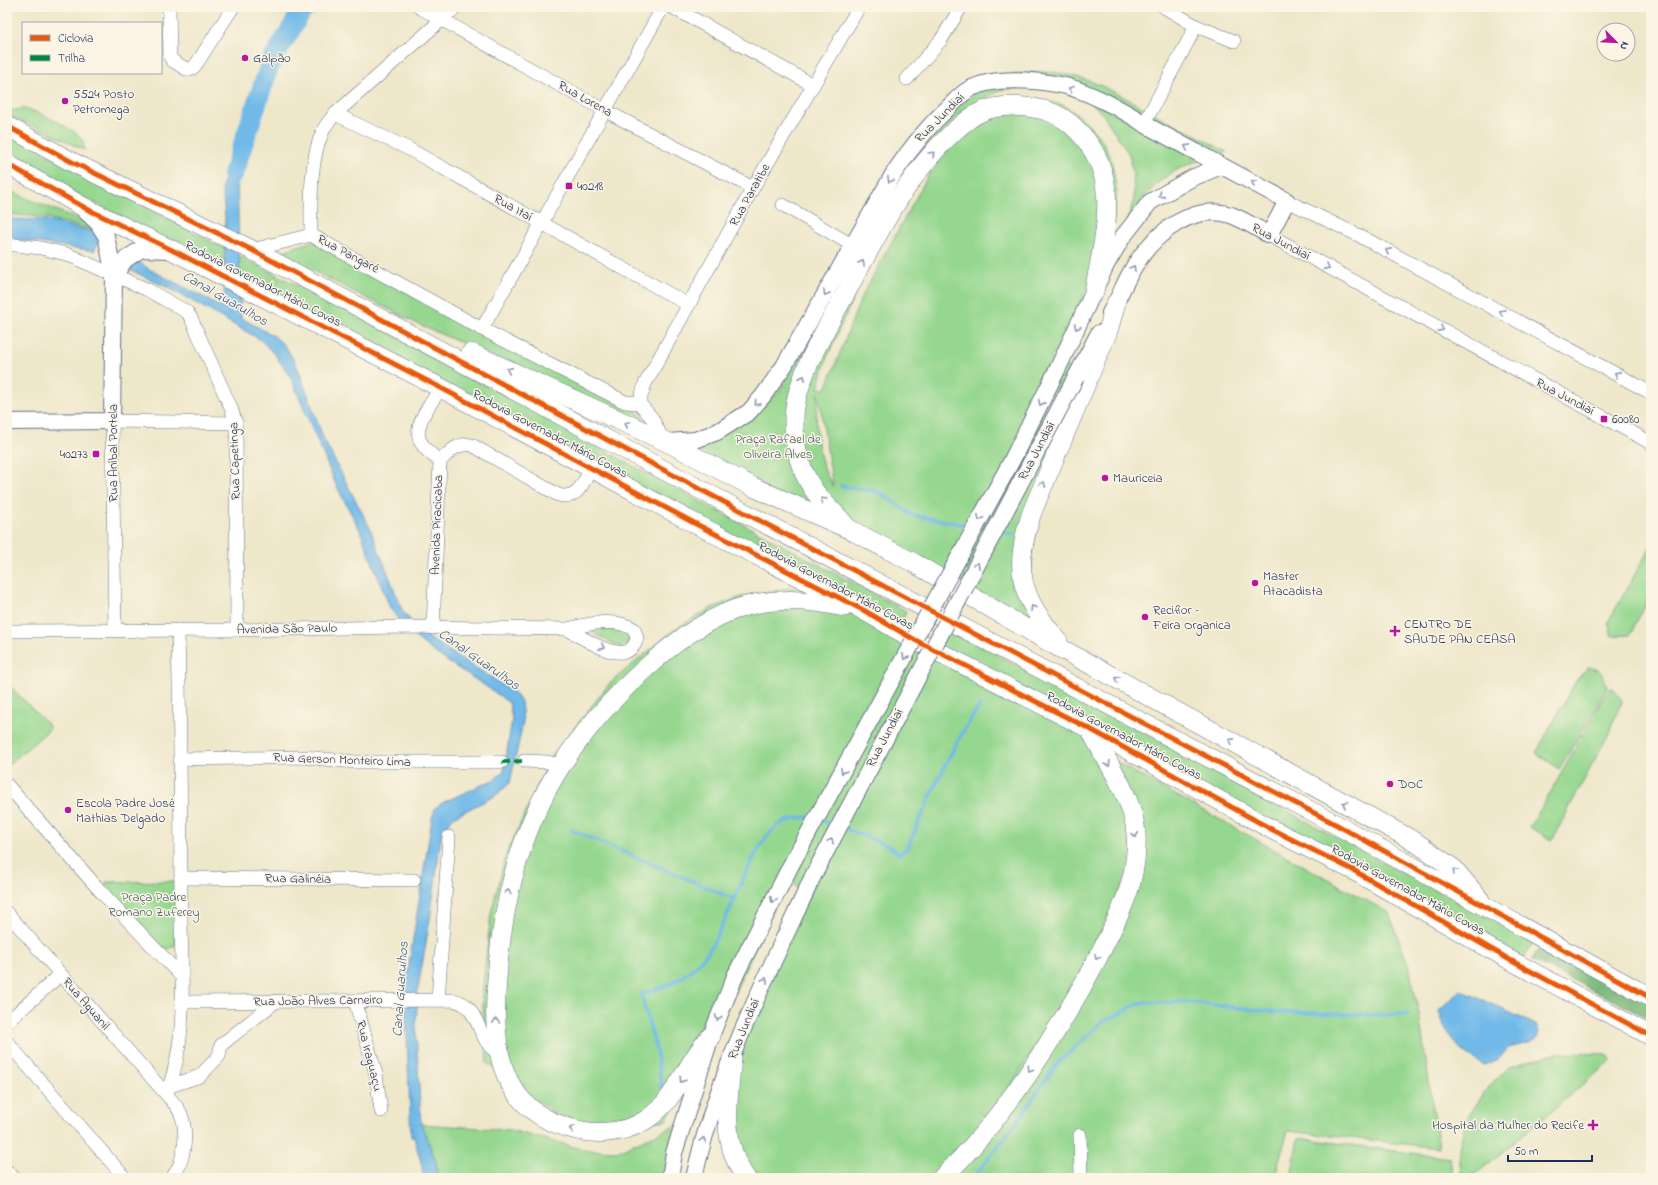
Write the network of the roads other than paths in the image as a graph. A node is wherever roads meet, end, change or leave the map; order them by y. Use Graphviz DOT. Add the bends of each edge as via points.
graph roads {
  1 [pos="169,7"];
  2 [pos="233,7"];
  3 [pos="419,7"];
  4 [pos="456,7"];
  5 [pos="663,7"];
  6 [pos="672,7"];
  7 [pos="859,7"];
  8 [pos="961,7"];
  9 [pos="1164,7"];
  10 [pos="440,20"];
  11 [pos="1196,26"];
  12 [pos="1234,41"];
  13 [pos="908,79"];
  14 [pos="813,85"];
  15 [pos="606,111"];
  16 [pos="335,114"];
  17 [pos="1144,124"];
  18 [pos="7,126"];
  19 [pos="7,164"];
  20 [pos="1221,166"];
  21 [pos="753,188"];
  22 [pos="1287,201"];
  23 [pos="77,203"];
  24 [pos="783,205"];
  25 [pos="542,224"];
  26 [pos="311,235"];
  27 [pos="1269,235"];
  28 [pos="7,244"];
  29 [pos="852,245"];
  30 [pos="172,250"];
  31 [pos="252,250"];
  32 [pos="116,263"];
  33 [pos="1094,292"];
  34 [pos="1116,303"];
  35 [pos="689,305"];
  36 [pos="370,312"];
  37 [pos="482,329"];
  38 [pos="441,388"];
  39 [pos="1651,393"];
  40 [pos="640,403"];
  41 [pos="112,421"];
  42 [pos="7,422"];
  43 [pos="236,423"];
  44 [pos="665,441"];
  45 [pos="1651,442"];
  46 [pos="440,461"];
  47 [pos="591,469"];
  48 [pos="849,529"];
  49 [pos="865,611"];
  50 [pos="433,628"];
  51 [pos="568,629"];
  52 [pos="115,630"];
  53 [pos="178,630"];
  54 [pos="237,630"];
  55 [pos="7,631"];
  56 [pos="1065,650"];
  57 [pos="1090,729"];
  58 [pos="181,759"];
  59 [pos="524,761"];
  60 [pos="502,762"];
  61 [pos="561,765"];
  62 [pos="8,788"];
  63 [pos="449,836"];
  64 [pos="181,878"];
  65 [pos="414,880"];
  66 [pos="1491,911"];
  67 [pos="7,913"];
  68 [pos="1596,969"];
  69 [pos="60,975"];
  70 [pos="181,976"];
  71 [pos="1651,987"];
  72 [pos="1651,998"];
  73 [pos="438,1000"];
  74 [pos="355,1001"];
  75 [pos="181,1002"];
  76 [pos="275,1002"];
  77 [pos="7,1022"];
  78 [pos="1650,1035"];
  79 [pos="711,1036"];
  80 [pos="7,1042"];
  81 [pos="498,1053"];
  82 [pos="732,1058"];
  83 [pos="168,1090"];
  84 [pos="381,1111"];
  85 [pos="1080,1135"];
  86 [pos="7,1170"];
  87 [pos="14,1178"];
  88 [pos="125,1178"];
  89 [pos="172,1178"];
  90 [pos="670,1178"];
  91 [pos="694,1178"];
  92 [pos="746,1178"];
  93 [pos="942,1178"];
  94 [pos="1081,1178"];
  1 -- 2 [label="street" via="170,57 186,69 193,68 197,63"];
  3 -- 10 [label="street, Rua Lorena"];
  4 -- 10 [label="street, Rua Pangaré"];
  5 -- 15 [label="street"];
  6 -- 14 [label="street"];
  7 -- 14 [label="street, Rua Paratibe"];
  8 -- 13 [label="street" via="940,40"];
  9 -- 11 [label="street"];
  10 -- 15 [label="street, Rua Lorena"];
  10 -- 16 [label="street, Rua Pangaré"];
  11 -- 12 [label="street"];
  11 -- 17 [label="street"];
  14 -- 21 [label="street, Rua Paratibe"];
  15 -- 21 [label="street, Rua Lorena"];
  15 -- 25 [label="street"];
  16 -- 25 [label="street, Rua Itaí" via="407,148"];
  16 -- 26 [label="street, Rua Pangaré" via="323,131 316,156 310,198"];
  20 -- 17 [label="main road, Rua Jundiaí, one-way"];
  17 -- 29 [label="main road, Rua Jundiaí, one-way" via="1098,99 1062,85 998,80 968,90 932,122 912,146"];
  18 -- 31 [label="highway, Rodovia Governador Mário Covas" via="72,162"];
  19 -- 23 [label="highway, Rodovia Governador Mário Covas"];
  22 -- 20 [label="main road, Rua Jundiaí, one-way"];
  20 -- 33 [label="main road, Rua Jundiaí, one-way" via="1180,184 1150,202 1122,238"];
  21 -- 35 [label="street, Rua Paratibe"];
  22 -- 27 [label="main road"];
  39 -- 22 [label="street, Rua Jundiaí, one-way" via="1360,236"];
  23 -- 30 [label="highway, Rodovia Governador Mário Covas"];
  23 -- 32 [label="main road, Rua Aníbal Portela" via="98,223"];
  24 -- 29 [label="street"];
  25 -- 35 [label="street, Rua Itaí"];
  25 -- 37 [label="street"];
  26 -- 31 [label="street"];
  26 -- 37 [label="street, Rua Pangaré"];
  34 -- 27 [label="main road, Rua Jundiaí, one-way" via="1129,276 1150,244 1171,226 1190,216 1216,212 1231,215"];
  27 -- 45 [label="street, Rua Jundiaí, one-way"];
  28 -- 32 [label="street, Rua Capetinga"];
  29 -- 44 [label="main road, Rua Jundiaí, one-way" via="784,366 749,412 717,432 695,440"];
  30 -- 32 [label="main road" via="141,249"];
  30 -- 38 [label="highway, Rodovia Governador Mário Covas"];
  31 -- 36 [label="highway, Rodovia Governador Mário Covas"];
  32 -- 41 [label="main road, Rua Aníbal Portela"];
  32 -- 43 [label="street, Rua Capetinga" via="146,289 187,312 229,402"];
  48 -- 33 [label="highway, one-way" via="819,496 805,474 798,456 794,422 800,385 835,313 886,219 927,160 965,122 984,111 1025,106 1056,113 1087,140 1098,158 1108,195 1107,225"];
  33 -- 79 [label="main road, Rua Jundiaí, one-way, bridge" via="1011,462 791,865 736,974"];
  56 -- 34 [label="highway, one-way" via="1042,622 1024,588 1021,570 1023,539 1037,499 1108,331"];
  82 -- 34 [label="main road, Rua Jundiaí, one-way, bridge" via="747,1019 813,876"];
  35 -- 40 [label="street, Rua Paratibe" via="644,384"];
  44 -- 36 [label="highway, one-way" via="470,352"];
  36 -- 66 [label="highway, Rodovia Governador Mário Covas" via="688,483 1338,825"];
  37 -- 40 [label="street, Rua Pangaré" via="625,402"];
  38 -- 46 [label="street, Avenida Piracicaba" via="425,415 418,435 421,443"];
  38 -- 47 [label="highway, Rodovia Governador Mário Covas"];
  40 -- 44 [label="street"];
  41 -- 42 [label="main road"];
  41 -- 43 [label="street"];
  41 -- 52 [label="street, Rua Aníbal Portela"];
  43 -- 54 [label="street, Rua Capetinga"];
  44 -- 48 [label="highway" via="753,487"];
  46 -- 47 [label="street" via="451,450 461,445 472,445 558,495 566,497 579,489"];
  46 -- 50 [label="street, Avenida Piracicaba"];
  47 -- 49 [label="highway, Rodovia Governador Mário Covas"];
  48 -- 56 [label="highway" via="914,563"];
  49 -- 57 [label="highway, Rodovia Governador Mário Covas" via="915,640"];
  49 -- 61 [label="highway" via="827,603 786,600 746,606 723,614 682,640 636,678 600,715"];
  50 -- 51 [label="street, Avenida São Paulo"];
  50 -- 54 [label="street, Avenida São Paulo"];
  52 -- 53 [label="street, Avenida São Paulo"];
  52 -- 55 [label="street, Avenida São Paulo"];
  53 -- 54 [label="street, Avenida São Paulo"];
  53 -- 58 [label="street"];
  66 -- 56 [label="highway, one-way" via="1454,870 1414,840"];
  57 -- 78 [label="highway, Rodovia Governador Mário Covas" via="1273,830 1353,870 1510,960"];
  57 -- 93 [label="highway, one-way" via="1126,797 1133,818 1136,856 1131,882 1110,933 1051,1038 998,1113"];
  58 -- 60 [label="street, Rua Gerson Monteiro Lima" via="304,757 355,762"];
  58 -- 64 [label="street"];
  59 -- 61 [label="street"];
  81 -- 61 [label="highway, one-way" via="496,987 499,943 507,896 521,847"];
  62 -- 70 [label="street" via="102,894"];
  63 -- 73 [label="street"];
  64 -- 65 [label="street, Rua Galinéia"];
  64 -- 70 [label="street"];
  66 -- 68 [label="highway, Rodovia Governador Mário Covas"];
  67 -- 69 [label="street, Rua Aguanil"];
  68 -- 71 [label="highway"];
  68 -- 72 [label="highway, Rodovia Governador Mário Covas"];
  69 -- 77 [label="street"];
  69 -- 83 [label="street, Rua Aguanil"];
  70 -- 75 [label="street"];
  73 -- 74 [label="street, Rua João Alves Carneiro"];
  73 -- 81 [label="street, Rua João Alves Carneiro" via="465,1003 473,1013 484,1039 490,1048"];
  74 -- 76 [label="street, Rua João Alves Carneiro"];
  74 -- 84 [label="street, Rua Iraguaçu" via="376,1074"];
  75 -- 76 [label="street, Rua João Alves Carneiro"];
  75 -- 83 [label="street" via="181,1030 175,1069"];
  76 -- 83 [label="street" via="221,1045 219,1056 200,1076"];
  79 -- 81 [label="highway, one-way" via="659,1110 642,1122 605,1132 569,1128 539,1115 515,1091 504,1072"];
  79 -- 90 [label="main road, Rua Jundiaí" via="674,1153"];
  80 -- 88 [label="street"];
  91 -- 82 [label="main road, Rua Jundiaí, one-way" via="710,1115"];
  82 -- 92 [label="highway" via="728,1134"];
  83 -- 89 [label="street, Rua Aguanil" via="180,1114 184,1131 184,1146"];
  85 -- 94 [label="street"];
  86 -- 87 [label="street"];
}
